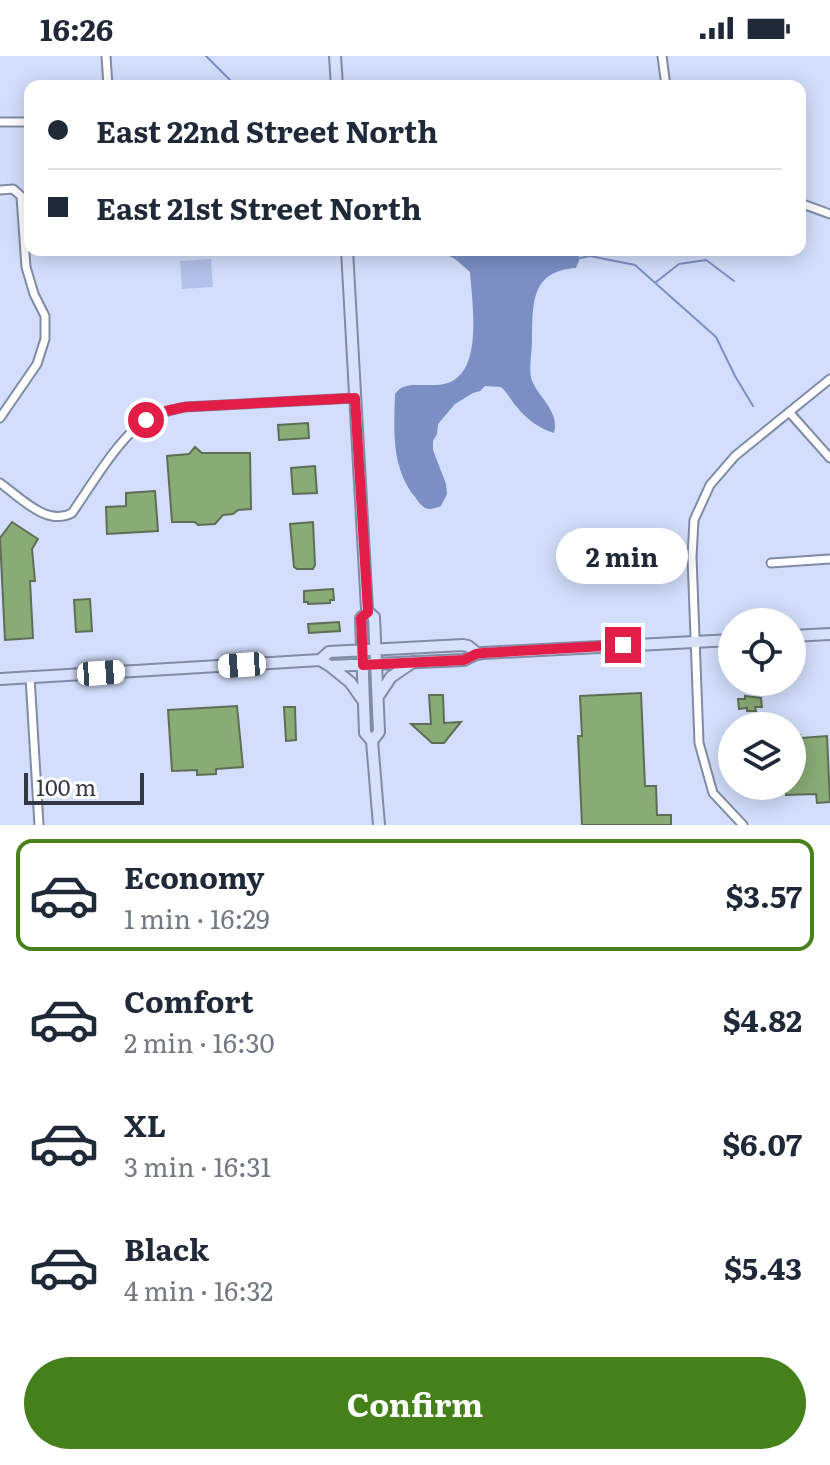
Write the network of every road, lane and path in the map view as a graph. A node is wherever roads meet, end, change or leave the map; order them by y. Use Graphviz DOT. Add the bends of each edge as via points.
graph roads {
  1 [pos="106,56"];
  2 [pos="335,56"];
  3 [pos="662,56"];
  4 [pos="108,80"];
  5 [pos="337,80"];
  6 [pos="665,80"];
  7 [pos="0,122"];
  8 [pos="24,122"];
  9 [pos="0,190"];
  10 [pos="806,205"];
  11 [pos="830,214"];
  12 [pos="24,239"];
  13 [pos="25,256"];
  14 [pos="347,256"];
  15 [pos="830,379"];
  16 [pos="355,398"];
  17 [pos="790,413"];
  18 [pos="0,418"];
  19 [pos="830,458"];
  20 [pos="0,483"];
  21 [pos="830,559"];
  22 [pos="771,563"];
  23 [pos="368,612"];
  24 [pos="830,634"];
  25 [pos="806,635"];
  26 [pos="718,641"];
  27 [pos="696,642"];
  28 [pos="375,649"];
  29 [pos="362,650"];
  30 [pos="478,654"];
  31 [pos="320,660"];
  32 [pos="414,662"];
  33 [pos="376,664"];
  34 [pos="363,665"];
  35 [pos="330,666"];
  36 [pos="30,677"];
  37 [pos="0,679"];
  38 [pos="378,697"];
  39 [pos="364,701"];
  40 [pos="372,741"];
  41 [pos="39,825"];
  42 [pos="379,825"];
  43 [pos="743,825"];
  1 -- 4 [label="street"];
  2 -- 5 [label="main road"];
  3 -- 6 [label="street"];
  7 -- 8 [label="street"];
  9 -- 12 [label="street" via="13,189 21,196"];
  10 -- 11 [label="street"];
  13 -- 18 [label="street" via="45,316 45,339 37,364"];
  14 -- 16 [label="main road"];
  15 -- 17 [label="street"];
  16 -- 20 [label="street" via="166,411 146,420 123,441 72,513 58,518"];
  16 -- 23 [label="main road"];
  17 -- 19 [label="street"];
  17 -- 27 [label="street" via="735,456 710,485 694,520"];
  21 -- 22 [label="street"];
  23 -- 28 [label="main road" via="374,617"];
  23 -- 29 [label="main road" via="361,618"];
  24 -- 25 [label="main road"];
  26 -- 27 [label="main road"];
  27 -- 30 [label="main road"];
  27 -- 43 [label="street" via="699,743 713,793"];
  28 -- 29 [label="main road"];
  28 -- 30 [label="main road" via="463,645"];
  28 -- 33 [label="main road"];
  29 -- 31 [label="main road" via="329,652"];
  29 -- 34 [label="main road"];
  30 -- 32 [label="main road" via="464,660"];
  31 -- 35 [label="main road"];
  31 -- 36 [label="main road"];
  32 -- 33 [label="main road"];
  32 -- 38 [label="main road" via="391,677"];
  33 -- 34 [label="main road"];
  33 -- 38 [label="main road"];
  34 -- 35 [label="main road"];
  34 -- 39 [label="main road"];
  35 -- 39 [label="main road"];
  36 -- 37 [label="main road"];
  36 -- 41 [label="street"];
  38 -- 40 [label="main road" via="379,732"];
  39 -- 40 [label="main road" via="365,733"];
  40 -- 42 [label="main road"];
}
